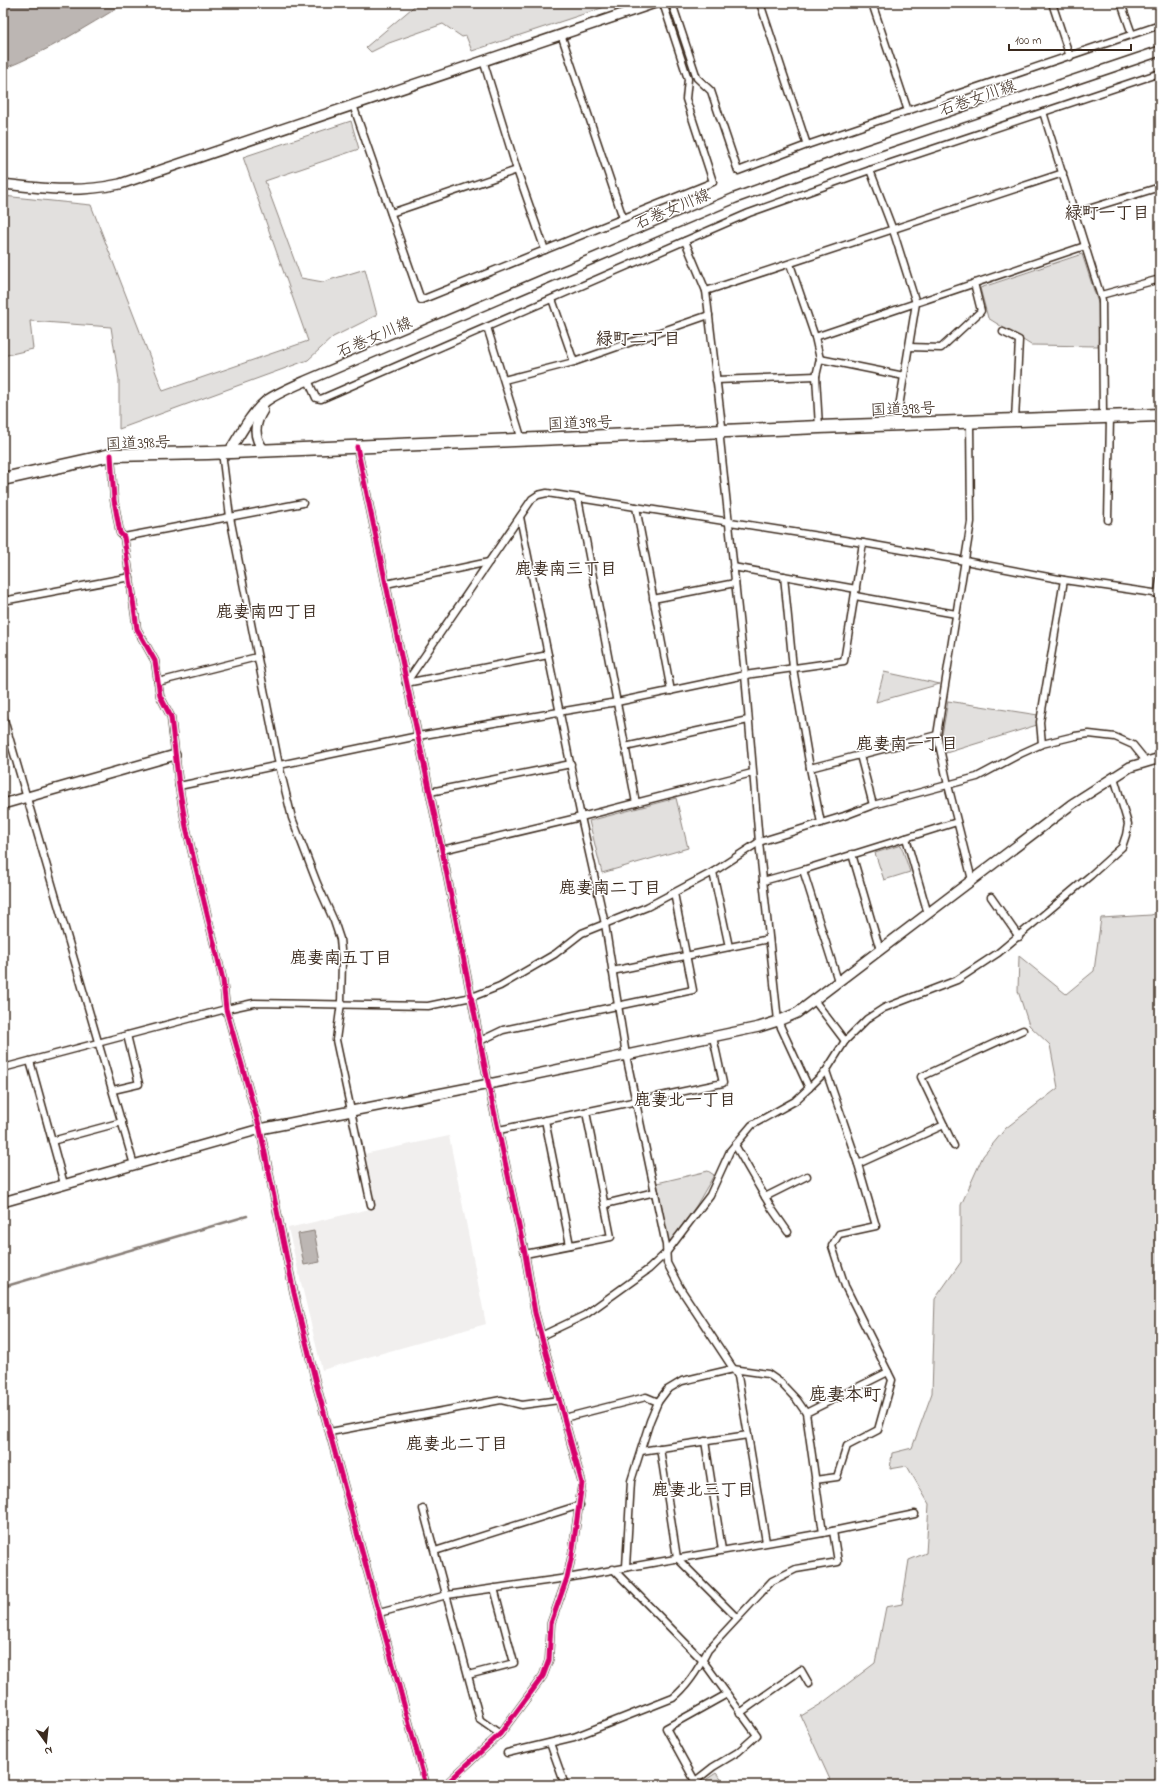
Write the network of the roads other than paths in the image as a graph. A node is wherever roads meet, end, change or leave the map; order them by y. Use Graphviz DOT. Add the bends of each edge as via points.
graph roads {
  1 [pos="654,3"];
  2 [pos="663,3"];
  3 [pos="672,3"];
  4 [pos="760,3"];
  5 [pos="872,3"];
  6 [pos="1052,3"];
  7 [pos="1121,3"];
  8 [pos="1160,25"];
  9 [pos="561,34"];
  10 [pos="1132,34"];
  11 [pos="1160,51"];
  12 [pos="1070,57"];
  13 [pos="483,60"];
  14 [pos="1160,73"];
  15 [pos="354,105"];
  16 [pos="908,111"];
  17 [pos="1043,112"];
  18 [pos="808,145"];
  19 [pos="517,170"];
  20 [pos="870,170"];
  21 [pos="1063,173"];
  22 [pos="3,184"];
  23 [pos="1160,187"];
  24 [pos="1075,213"];
  25 [pos="391,214"];
  26 [pos="623,218"];
  27 [pos="893,230"];
  28 [pos="685,241"];
  29 [pos="1085,246"];
  30 [pos="545,250"];
  31 [pos="790,264"];
  32 [pos="1160,279"];
  33 [pos="974,283"];
  34 [pos="706,291"];
  35 [pos="1101,295"];
  36 [pos="552,299"];
  37 [pos="916,303"];
  38 [pos="709,315"];
  39 [pos="487,327"];
  40 [pos="1003,332"];
  41 [pos="815,337"];
  42 [pos="909,347"];
  43 [pos="820,359"];
  44 [pos="574,362"];
  45 [pos="816,376"];
  46 [pos="904,376"];
  47 [pos="308,380"];
  48 [pos="504,380"];
  49 [pos="716,380"];
  50 [pos="276,396"];
  51 [pos="1160,415"];
  52 [pos="1107,417"];
  53 [pos="1015,420"];
  54 [pos="970,422"];
  55 [pos="896,425"];
  56 [pos="819,427"];
  57 [pos="722,432"];
  58 [pos="522,440"];
  59 [pos="357,447"];
  60 [pos="264,450"];
  61 [pos="226,452"];
  62 [pos="111,455"];
  63 [pos="3,479"];
  64 [pos="578,498"];
  65 [pos="303,503"];
  66 [pos="636,507"];
  67 [pos="230,517"];
  68 [pos="520,517"];
  69 [pos="1108,520"];
  70 [pos="728,522"];
  71 [pos="124,537"];
  72 [pos="863,543"];
  73 [pos="965,561"];
  74 [pos="489,562"];
  75 [pos="734,567"];
  76 [pos="784,576"];
  77 [pos="130,577"];
  78 [pos="1160,579"];
  79 [pos="1064,580"];
  80 [pos="735,583"];
  81 [pos="386,584"];
  82 [pos="856,589"];
  83 [pos="1159,595"];
  84 [pos="855,596"];
  85 [pos="653,599"];
  86 [pos="3,601"];
  87 [pos="956,614"];
  88 [pos="548,655"];
  89 [pos="257,657"];
  90 [pos="793,668"];
  91 [pos="745,675"];
  92 [pos="158,682"];
  93 [pos="406,683"];
  94 [pos="671,690"];
  95 [pos="617,702"];
  96 [pos="561,712"];
  97 [pos="3,716"];
  98 [pos="748,720"];
  99 [pos="937,735"];
  100 [pos="418,736"];
  101 [pos="1042,744"];
  102 [pos="625,747"];
  103 [pos="175,755"];
  104 [pos="860,755"];
  105 [pos="1160,758"];
  106 [pos="1146,762"];
  107 [pos="571,764"];
  108 [pos="279,765"];
  109 [pos="810,768"];
  110 [pos="752,773"];
  111 [pos="1114,777"];
  112 [pos="948,785"];
  113 [pos="179,786"];
  114 [pos="430,792"];
  115 [pos="27,797"];
  116 [pos="636,803"];
  117 [pos="3,804"];
  118 [pos="873,805"];
  119 [pos="581,817"];
  120 [pos="821,822"];
  121 [pos="957,822"];
  122 [pos="906,838"];
  123 [pos="759,842"];
  124 [pos="442,850"];
  125 [pos="852,854"];
  126 [pos="803,870"];
  127 [pos="713,872"];
  128 [pos="972,880"];
  129 [pos="763,881"];
  130 [pos="674,893"];
  131 [pos="991,897"];
  132 [pos="928,914"];
  133 [pos="605,924"];
  134 [pos="1019,937"];
  135 [pos="769,939"];
  136 [pos="729,947"];
  137 [pos="880,950"];
  138 [pos="686,956"];
  139 [pos="612,971"];
  140 [pos="838,981"];
  141 [pos="472,997"];
  142 [pos="814,1000"];
  143 [pos="341,1003"];
  144 [pos="618,1005"];
  145 [pos="226,1009"];
  146 [pos="778,1022"];
  147 [pos="1024,1030"];
  148 [pos="127,1035"];
  149 [pos="713,1037"];
  150 [pos="480,1041"];
  151 [pos="845,1041"];
  152 [pos="99,1042"];
  153 [pos="626,1055"];
  154 [pos="30,1061"];
  155 [pos="3,1068"];
  156 [pos="826,1071"];
  157 [pos="489,1084"];
  158 [pos="808,1088"];
  159 [pos="113,1090"];
  160 [pos="637,1101"];
  161 [pos="350,1111"];
  162 [pos="586,1112"];
  163 [pos="545,1120"];
  164 [pos="122,1122"];
  165 [pos="944,1125"];
  166 [pos="260,1129"];
  167 [pos="499,1130"];
  168 [pos="52,1141"];
  169 [pos="735,1145"];
  170 [pos="954,1146"];
  171 [pos="858,1164"];
  172 [pos="134,1165"];
  173 [pos="807,1176"];
  174 [pos="64,1184"];
  175 [pos="655,1192"];
  176 [pos="765,1197"];
  177 [pos="3,1202"];
  178 [pos="605,1204"];
  179 [pos="371,1205"];
  180 [pos="788,1232"];
  181 [pos="570,1245"];
  182 [pos="525,1254"];
  183 [pos="666,1254"];
  184 [pos="541,1336"];
  185 [pos="733,1369"];
  186 [pos="888,1372"];
  187 [pos="560,1400"];
  188 [pos="658,1402"];
  189 [pos="806,1413"];
  190 [pos="564,1418"];
  191 [pos="330,1432"];
  192 [pos="748,1435"];
  193 [pos="705,1441"];
  194 [pos="660,1448"];
  195 [pos="641,1451"];
  196 [pos="815,1480"];
  197 [pos="580,1505"];
  198 [pos="423,1509"];
  199 [pos="915,1514"];
  200 [pos="833,1531"];
  201 [pos="823,1533"];
  202 [pos="766,1542"];
  203 [pos="722,1550"];
  204 [pos="435,1551"];
  205 [pos="678,1558"];
  206 [pos="626,1567"];
  207 [pos="612,1569"];
  208 [pos="567,1578"];
  209 [pos="494,1588"];
  210 [pos="447,1595"];
  211 [pos="379,1614"];
  212 [pos="737,1618"];
  213 [pos="702,1662"];
  214 [pos="468,1675"];
  215 [pos="809,1684"];
  216 [pos="727,1694"];
  217 [pos="740,1713"];
  218 [pos="500,1734"];
  219 [pos="550,1743"];
  220 [pos="507,1754"];
  221 [pos="693,1783"];
  222 [pos="426,1785"];
  223 [pos="445,1785"];
  224 [pos="565,1785"];
  1 -- 9 [label="street"];
  2 -- 26 [label="street" via="688,79 686,99 713,182"];
  3 -- 18 [label="street" via="697,78 711,91 738,171"];
  4 -- 18 [label="street"];
  5 -- 16 [label="street"];
  6 -- 12 [label="street"];
  7 -- 10 [label="street"];
  8 -- 10 [label="street"];
  9 -- 13 [label="street"];
  9 -- 26 [label="street"];
  10 -- 12 [label="street"];
  11 -- 47 [label="street, 石巻女川線" via="866,150 735,198"];
  12 -- 16 [label="street"];
  13 -- 15 [label="street"];
  13 -- 19 [label="street"];
  14 -- 17 [label="street"];
  15 -- 22 [label="street" via="120,184 96,189 66,190"];
  15 -- 25 [label="street"];
  16 -- 18 [label="street"];
  17 -- 20 [label="street"];
  17 -- 21 [label="street"];
  19 -- 25 [label="street"];
  19 -- 30 [label="street"];
  20 -- 27 [label="street"];
  20 -- 28 [label="street" via="749,213"];
  21 -- 24 [label="street"];
  21 -- 27 [label="street"];
  23 -- 24 [label="street"];
  24 -- 29 [label="street"];
  25 -- 30 [label="street" via="421,300"];
  26 -- 30 [label="street"];
  27 -- 31 [label="street"];
  27 -- 37 [label="street"];
  28 -- 34 [label="street"];
  28 -- 36 [label="street"];
  29 -- 33 [label="street"];
  29 -- 35 [label="street"];
  31 -- 34 [label="street"];
  31 -- 41 [label="street"];
  32 -- 35 [label="street"];
  33 -- 37 [label="street"];
  33 -- 42 [label="street" via="981,311 941,348"];
  34 -- 38 [label="street"];
  35 -- 52 [label="street"];
  36 -- 39 [label="street"];
  36 -- 44 [label="street"];
  37 -- 41 [label="street"];
  37 -- 42 [label="street"];
  38 -- 44 [label="street"];
  38 -- 49 [label="street"];
  39 -- 47 [label="street" via="322,400 316,398"];
  39 -- 48 [label="street"];
  40 -- 53 [label="street" via="1019,340"];
  41 -- 43 [label="street"];
  42 -- 46 [label="street"];
  43 -- 45 [label="street"];
  43 -- 46 [label="street"];
  44 -- 48 [label="street"];
  45 -- 49 [label="street"];
  45 -- 56 [label="street"];
  46 -- 55 [label="street"];
  47 -- 50 [label="street, 石巻女川線"];
  48 -- 58 [label="street"];
  49 -- 57 [label="street"];
  50 -- 60 [label="street" via="255,424 258,440"];
  50 -- 61 [label="street, 石巻女川線" via="257,410"];
  51 -- 52 [label="highway, 国道398号"];
  52 -- 53 [label="highway, 国道398号"];
  52 -- 69 [label="street"];
  53 -- 54 [label="highway, 国道398号"];
  54 -- 55 [label="highway, 国道398号"];
  54 -- 73 [label="street" via="971,522"];
  55 -- 56 [label="highway, 国道398号"];
  56 -- 57 [label="highway, 国道398号"];
  57 -- 58 [label="highway, 国道398号"];
  57 -- 70 [label="street" via="720,439"];
  58 -- 59 [label="highway, 国道398号"];
  59 -- 60 [label="highway, 国道398号"];
  59 -- 81 [label="street"];
  60 -- 61 [label="highway, 国道398号"];
  61 -- 62 [label="highway, 国道398号"];
  61 -- 67 [label="street"];
  62 -- 63 [label="highway, 国道398号"];
  62 -- 71 [label="street" via="116,514 120,533"];
  64 -- 66 [label="street"];
  64 -- 68 [label="street" via="547,493 538,495"];
  64 -- 95 [label="street"];
  65 -- 67 [label="street"];
  66 -- 70 [label="street"];
  66 -- 85 [label="street"];
  67 -- 71 [label="street"];
  67 -- 89 [label="street"];
  68 -- 74 [label="street"];
  68 -- 88 [label="street"];
  70 -- 72 [label="street"];
  70 -- 75 [label="street"];
  71 -- 77 [label="street"];
  72 -- 73 [label="street"];
  72 -- 82 [label="street"];
  73 -- 79 [label="street"];
  73 -- 87 [label="street"];
  74 -- 81 [label="street"];
  74 -- 93 [label="street"];
  75 -- 76 [label="street"];
  75 -- 80 [label="street"];
  76 -- 82 [label="street"];
  76 -- 90 [label="street"];
  77 -- 86 [label="street"];
  77 -- 92 [label="street" via="138,629 154,661"];
  78 -- 83 [label="street"];
  79 -- 83 [label="street"];
  79 -- 101 [label="street" via="1040,722"];
  80 -- 85 [label="street"];
  80 -- 91 [label="street"];
  81 -- 93 [label="street"];
  82 -- 84 [label="street"];
  84 -- 87 [label="street"];
  84 -- 90 [label="street" via="844,661"];
  85 -- 94 [label="street"];
  87 -- 99 [label="street"];
  88 -- 93 [label="street"];
  88 -- 96 [label="street"];
  89 -- 92 [label="street"];
  89 -- 108 [label="street"];
  90 -- 91 [label="street"];
  90 -- 109 [label="street"];
  91 -- 94 [label="street"];
  91 -- 98 [label="street"];
  92 -- 103 [label="street" via="160,696 171,717"];
  93 -- 100 [label="street"];
  94 -- 95 [label="street"];
  95 -- 96 [label="street"];
  95 -- 102 [label="street"];
  96 -- 100 [label="street"];
  96 -- 107 [label="street"];
  97 -- 115 [label="street"];
  98 -- 102 [label="street"];
  98 -- 110 [label="street"];
  99 -- 104 [label="street"];
  99 -- 112 [label="street"];
  100 -- 108 [label="street"];
  100 -- 114 [label="street"];
  101 -- 106 [label="street" via="1075,736 1098,734 1115,737 1133,745"];
  101 -- 112 [label="street" via="977,777"];
  102 -- 116 [label="street"];
  103 -- 113 [label="street"];
  103 -- 115 [label="street"];
  104 -- 109 [label="street"];
  104 -- 118 [label="street"];
  105 -- 106 [label="street"];
  106 -- 111 [label="street" via="1130,767"];
  107 -- 114 [label="street"];
  107 -- 119 [label="street"];
  108 -- 113 [label="street"];
  108 -- 143 [label="street" via="292,818 340,939"];
  109 -- 120 [label="street"];
  110 -- 116 [label="street"];
  110 -- 123 [label="street"];
  111 -- 128 [label="street" via="1072,804"];
  111 -- 134 [label="street" via="1128,824 1122,847"];
  112 -- 118 [label="street"];
  112 -- 121 [label="street"];
  113 -- 145 [label="street" via="186,826 223,980"];
  114 -- 124 [label="street"];
  115 -- 117 [label="street"];
  115 -- 152 [label="street"];
  116 -- 119 [label="street"];
  118 -- 120 [label="street"];
  119 -- 124 [label="street"];
  119 -- 133 [label="street"];
  120 -- 123 [label="street"];
  121 -- 122 [label="street"];
  121 -- 128 [label="street"];
  122 -- 125 [label="street"];
  122 -- 132 [label="street"];
  123 -- 127 [label="street"];
  123 -- 129 [label="street"];
  124 -- 141 [label="street"];
  125 -- 126 [label="street"];
  125 -- 137 [label="street"];
  126 -- 129 [label="street"];
  126 -- 140 [label="street"];
  127 -- 130 [label="street"];
  127 -- 136 [label="street"];
  128 -- 132 [label="street"];
  129 -- 135 [label="street"];
  130 -- 133 [label="street"];
  130 -- 138 [label="street"];
  131 -- 134 [label="street"];
  132 -- 137 [label="street"];
  133 -- 139 [label="street"];
  133 -- 141 [label="street" via="582,933 555,954 500,986"];
  134 -- 151 [label="street" via="957,980 884,1008 867,1019"];
  135 -- 136 [label="street"];
  135 -- 146 [label="street"];
  136 -- 138 [label="street"];
  137 -- 140 [label="street"];
  138 -- 139 [label="street"];
  138 -- 144 [label="street" via="693,990"];
  139 -- 144 [label="street"];
  140 -- 142 [label="street"];
  141 -- 143 [label="street" via="428,1006"];
  141 -- 150 [label="street"];
  142 -- 146 [label="street" via="798,1013"];
  142 -- 151 [label="street"];
  143 -- 145 [label="street" via="254,1003"];
  143 -- 161 [label="street" via="336,1040"];
  144 -- 150 [label="street" via="503,1030"];
  144 -- 153 [label="street"];
  145 -- 148 [label="street"];
  145 -- 166 [label="street"];
  146 -- 149 [label="street"];
  146 -- 158 [label="street"];
  147 -- 165 [label="street" via="921,1077"];
  148 -- 152 [label="street"];
  148 -- 159 [label="street" via="139,1084"];
  149 -- 153 [label="street"];
  149 -- 160 [label="street" via="723,1083"];
  150 -- 157 [label="street"];
  151 -- 156 [label="street"];
  152 -- 154 [label="street"];
  152 -- 159 [label="street"];
  153 -- 157 [label="street"];
  153 -- 160 [label="street"];
  154 -- 155 [label="street"];
  154 -- 168 [label="street"];
  156 -- 158 [label="street"];
  156 -- 171 [label="street"];
  157 -- 161 [label="street"];
  157 -- 167 [label="street"];
  158 -- 169 [label="street" via="795,1100 752,1125"];
  159 -- 164 [label="street"];
  160 -- 162 [label="street"];
  160 -- 175 [label="street"];
  161 -- 166 [label="street"];
  161 -- 179 [label="street"];
  162 -- 163 [label="street"];
  162 -- 178 [label="street"];
  163 -- 167 [label="street"];
  163 -- 181 [label="street"];
  164 -- 168 [label="street"];
  164 -- 172 [label="street"];
  165 -- 170 [label="street"];
  165 -- 171 [label="street"];
  166 -- 172 [label="street"];
  166 -- 191 [label="street" via="294,1293"];
  167 -- 182 [label="street"];
  168 -- 174 [label="street"];
  169 -- 176 [label="street"];
  169 -- 183 [label="street" via="710,1195"];
  171 -- 186 [label="street" via="876,1226 839,1234 832,1246 845,1286"];
  172 -- 174 [label="street"];
  173 -- 176 [label="street"];
  174 -- 177 [label="street"];
  175 -- 178 [label="street"];
  175 -- 183 [label="street"];
  176 -- 180 [label="street"];
  178 -- 181 [label="street" via="611,1237"];
  181 -- 182 [label="street"];
  182 -- 184 [label="street"];
  183 -- 184 [label="street" via="585,1315"];
  183 -- 185 [label="street" via="667,1262 680,1288"];
  184 -- 187 [label="street"];
  185 -- 188 [label="street" via="682,1381 667,1390"];
  185 -- 189 [label="street" via="768,1374 781,1383"];
  185 -- 192 [label="street" via="738,1376"];
  186 -- 189 [label="street"];
  186 -- 196 [label="street" via="892,1380 878,1430 847,1446 837,1477"];
  187 -- 190 [label="street"];
  187 -- 191 [label="street" via="522,1404 501,1400"];
  188 -- 190 [label="street" via="646,1397"];
  188 -- 195 [label="street"];
  189 -- 196 [label="street"];
  190 -- 197 [label="street" via="582,1483"];
  191 -- 211 [label="street"];
  192 -- 193 [label="street"];
  192 -- 202 [label="street"];
  193 -- 194 [label="street"];
  193 -- 203 [label="street"];
  194 -- 195 [label="street"];
  194 -- 205 [label="street"];
  195 -- 206 [label="street" via="631,1481"];
  196 -- 201 [label="street"];
  197 -- 204 [label="street"];
  197 -- 208 [label="street"];
  198 -- 204 [label="street"];
  199 -- 200 [label="street"];
  200 -- 201 [label="street"];
  200 -- 212 [label="street" via="838,1562 796,1569 784,1575 772,1582"];
  201 -- 202 [label="street"];
  202 -- 203 [label="street"];
  203 -- 205 [label="street"];
  204 -- 210 [label="street"];
  205 -- 206 [label="street"];
  205 -- 212 [label="street"];
  206 -- 207 [label="street"];
  207 -- 208 [label="street"];
  207 -- 213 [label="street"];
  208 -- 209 [label="street"];
  208 -- 218 [label="street" via="551,1623 549,1660 543,1676"];
  209 -- 210 [label="street"];
  209 -- 214 [label="street" via="514,1663"];
  210 -- 211 [label="street"];
  210 -- 214 [label="street"];
  211 -- 222 [label="street"];
  212 -- 213 [label="street" via="708,1650"];
  213 -- 216 [label="street"];
  213 -- 219 [label="street" via="680,1693 673,1698 574,1737"];
  214 -- 218 [label="street" via="480,1720"];
  215 -- 217 [label="street" via="801,1670"];
  216 -- 217 [label="street"];
  216 -- 221 [label="street" via="666,1728"];
  217 -- 221 [label="street" via="757,1735 738,1752"];
  218 -- 223 [label="street"];
  219 -- 220 [label="street"];
  219 -- 224 [label="street"];
}
